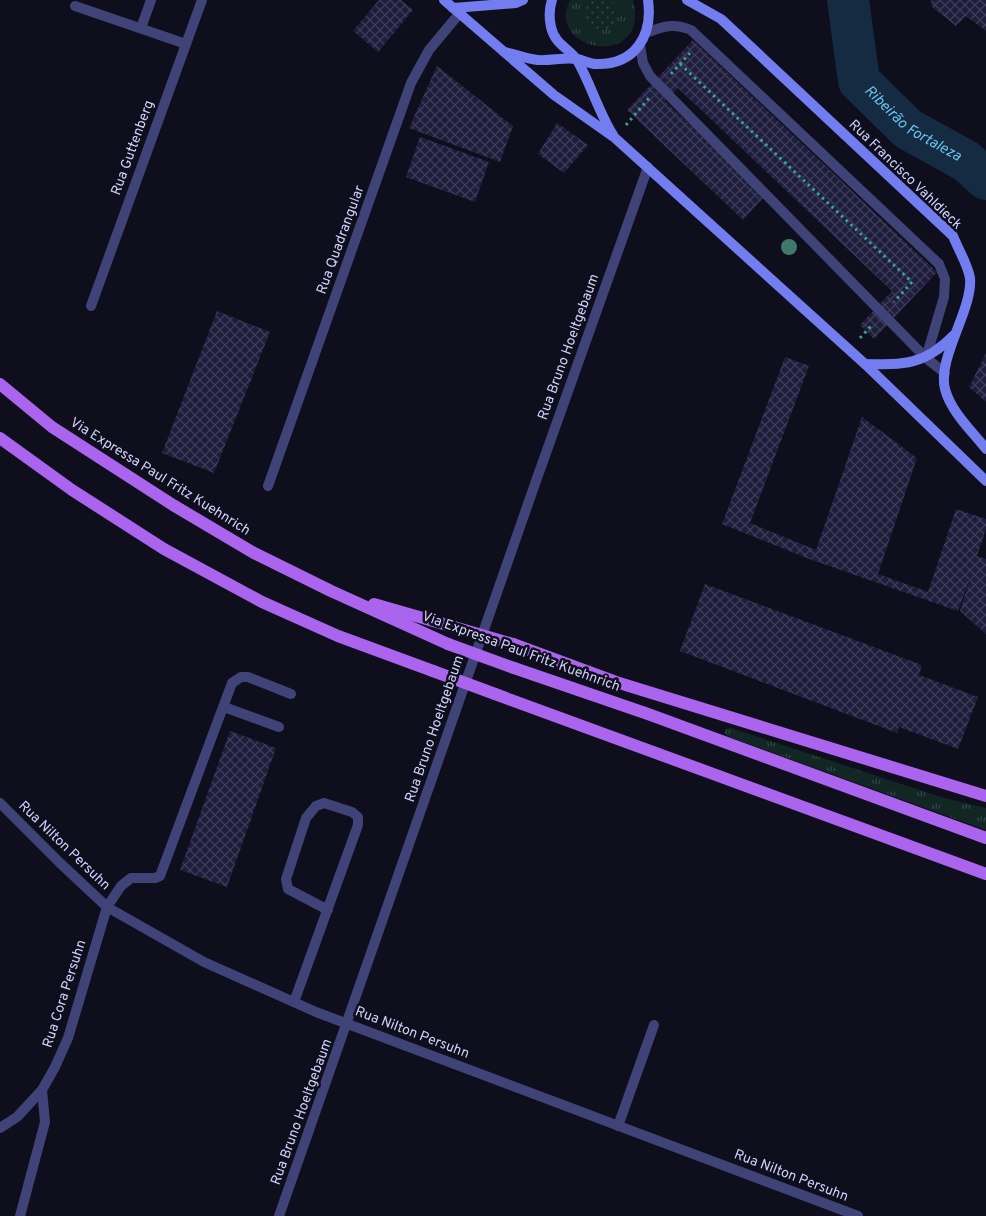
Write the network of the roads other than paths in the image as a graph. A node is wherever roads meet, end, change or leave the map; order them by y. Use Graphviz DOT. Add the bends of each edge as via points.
graph roads {
  1 [pos="151,0"];
  2 [pos="202,0"];
  3 [pos="444,0"];
  4 [pos="523,0"];
  5 [pos="552,0"];
  6 [pos="648,0"];
  7 [pos="687,0"];
  8 [pos="75,6"];
  9 [pos="456,11"];
  10 [pos="141,28"];
  11 [pos="646,33"];
  12 [pos="186,44"];
  13 [pos="640,45"];
  14 [pos="501,51"];
  15 [pos="576,59"];
  16 [pos="614,138"];
  17 [pos="648,167"];
  18 [pos="91,306"];
  19 [pos="955,334"];
  20 [pos="926,358"];
  21 [pos="865,364"];
  22 [pos="945,373"];
  23 [pos="0,384"];
  24 [pos="0,438"];
  25 [pos="986,448"];
  26 [pos="986,481"];
  27 [pos="268,486"];
  28 [pos="330,591"];
  29 [pos="291,694"];
  30 [pos="224,707"];
  31 [pos="279,727"];
  32 [pos="986,796"];
  33 [pos="0,803"];
  34 [pos="986,838"];
  35 [pos="986,874"];
  36 [pos="108,907"];
  37 [pos="328,910"];
  38 [pos="294,1002"];
  39 [pos="348,1024"];
  40 [pos="654,1025"];
  41 [pos="42,1090"];
  42 [pos="618,1126"];
  43 [pos="0,1128"];
  44 [pos="20,1216"];
  45 [pos="279,1216"];
  46 [pos="858,1216"];
  1 -- 10 [label="street"];
  2 -- 12 [label="street, Rua Guttenberg"];
  3 -- 9 [label="main road"];
  4 -- 9 [label="main road"];
  5 -- 15 [label="main road" via="551,28 561,46"];
  6 -- 11 [label="main road" via="650,16"];
  7 -- 19 [label="main road, Rua Francisco Vahldieck" via="721,19 953,236 970,278 968,298"];
  8 -- 10 [label="street"];
  9 -- 14 [label="main road"];
  9 -- 27 [label="street, Rua Quadrangular" via="411,83"];
  10 -- 12 [label="street"];
  11 -- 13 [label="main road"];
  11 -- 20 [label="street" via="663,26 677,25 691,30 939,264 945,278 944,297"];
  12 -- 18 [label="street, Rua Guttenberg"];
  13 -- 15 [label="main road" via="627,57 610,64"];
  13 -- 20 [label="street" via="643,63 650,76"];
  14 -- 15 [label="main road" via="538,60"];
  14 -- 16 [label="main road" via="554,95"];
  15 -- 16 [label="main road"];
  16 -- 17 [label="main road"];
  17 -- 21 [label="main road"];
  17 -- 39 [label="street, Rua Bruno Hoeltgebaum"];
  19 -- 20 [label="main road" via="939,351"];
  19 -- 22 [label="main road, Rua Francisco Vahldieck"];
  20 -- 21 [label="main road" via="902,365"];
  20 -- 22 [label="street"];
  21 -- 26 [label="main road"];
  22 -- 25 [label="main road, Rua Francisco Vahldieck" via="945,388 955,410"];
  23 -- 28 [label="main road, Via Expressa Paul Fritz Kuehnrich" via="52,428 173,505 254,553"];
  24 -- 35 [label="main road, bridge" via="72,490 164,549 254,598 338,636"];
  28 -- 32 [label="main road, bridge" via="513,644 616,682"];
  28 -- 34 [label="main road, Via Expressa Paul Fritz Kuehnrich, bridge" via="448,644"];
  29 -- 30 [label="street" via="241,677 232,683"];
  30 -- 31 [label="street"];
  30 -- 36 [label="street, Rua Cora Persuhn" via="160,876 131,878 121,886"];
  33 -- 36 [label="street, Rua Nilton Persuhn"];
  36 -- 38 [label="street, Rua Nilton Persuhn" via="204,962"];
  36 -- 41 [label="street, Rua Cora Persuhn" via="68,1038"];
  37 -- 37 [label="street" via="358,817 324,803 316,806 306,818 286,879 288,889"];
  37 -- 38 [label="street"];
  38 -- 39 [label="street, Rua Nilton Persuhn"];
  39 -- 42 [label="street, Rua Nilton Persuhn"];
  39 -- 45 [label="street, Rua Bruno Hoeltgebaum"];
  40 -- 42 [label="street"];
  41 -- 43 [label="street, Rua Cora Persuhn" via="17,1118"];
  41 -- 44 [label="street" via="45,1122"];
  42 -- 46 [label="street, Rua Nilton Persuhn"];
}
